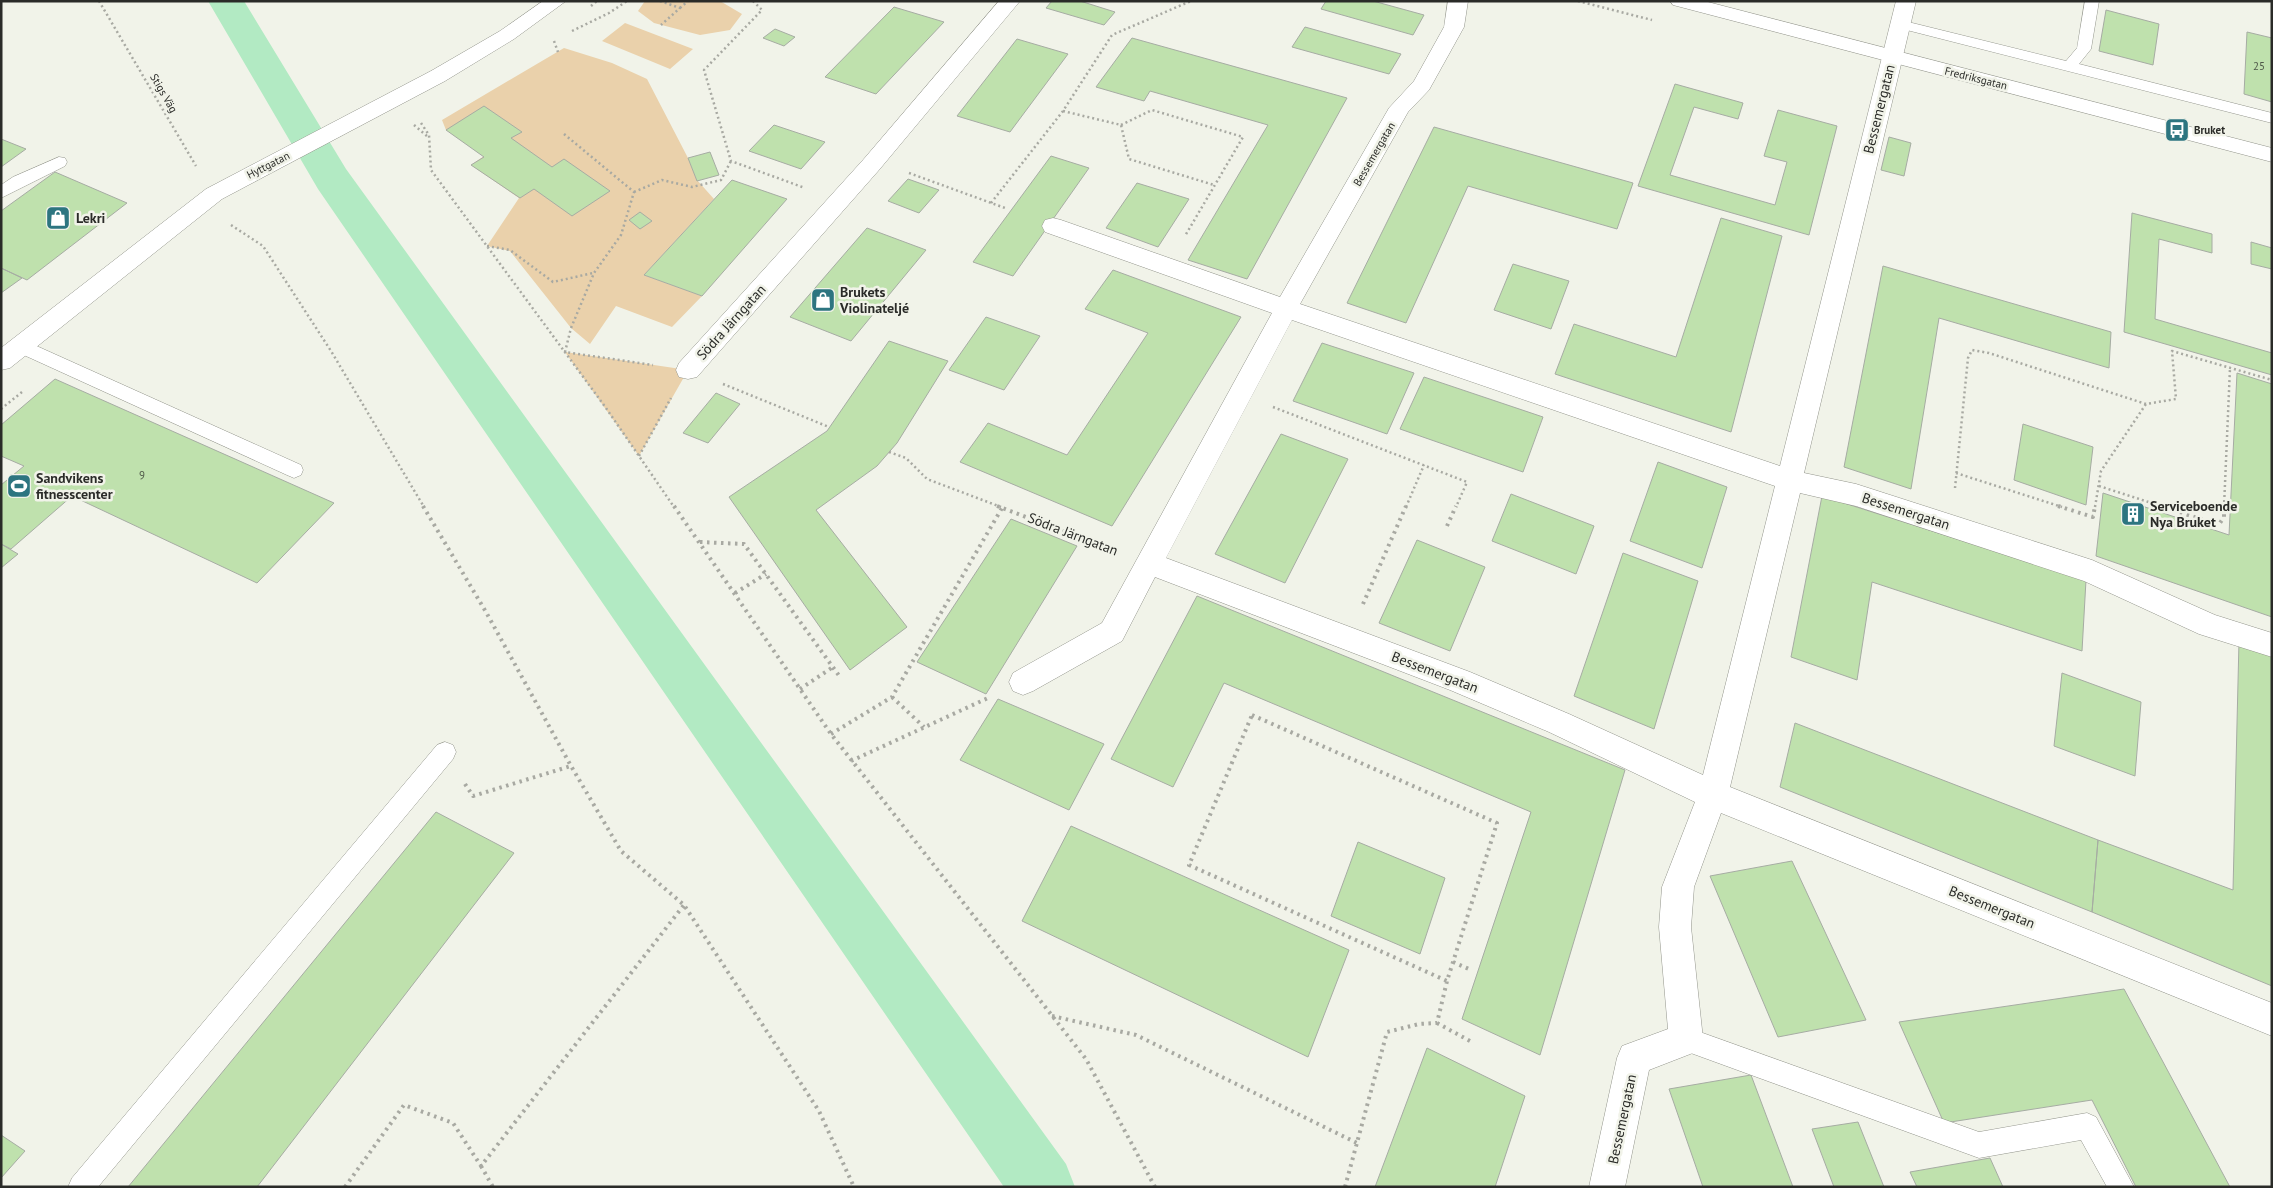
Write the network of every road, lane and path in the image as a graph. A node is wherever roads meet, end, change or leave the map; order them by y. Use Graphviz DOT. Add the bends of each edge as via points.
graph roads {
  1 [pos="99,1"];
  2 [pos="556,1"];
  3 [pos="627,1"];
  4 [pos="660,1"];
  5 [pos="688,1"];
  6 [pos="753,1"];
  7 [pos="1010,1"];
  8 [pos="1191,1"];
  9 [pos="1458,1"];
  10 [pos="1680,1"];
  11 [pos="1906,1"];
  12 [pos="2092,1"];
  13 [pos="680,8"];
  14 [pos="1900,24"];
  15 [pos="661,25"];
  16 [pos="565,34"];
  17 [pos="1892,57"];
  18 [pos="2069,67"];
  19 [pos="1063,111"];
  20 [pos="2272,118"];
  21 [pos="408,119"];
  22 [pos="420,121"];
  23 [pos="1121,125"];
  24 [pos="564,134"];
  25 [pos="428,138"];
  26 [pos="2272,155"];
  27 [pos="874,160"];
  28 [pos="731,161"];
  29 [pos="59,162"];
  30 [pos="1214,185"];
  31 [pos="634,192"];
  32 [pos="1,193"];
  33 [pos="214,194"];
  34 [pos="838,200"];
  35 [pos="991,203"];
  36 [pos="1005,208"];
  37 [pos="1053,226"];
  38 [pos="486,246"];
  39 [pos="1166,268"];
  40 [pos="594,273"];
  41 [pos="1286,308"];
  42 [pos="21,346"];
  43 [pos="565,352"];
  44 [pos="1,361"];
  45 [pos="2230,368"];
  46 [pos="688,370"];
  47 [pos="2272,380"];
  48 [pos="1240,394"];
  49 [pos="2146,404"];
  50 [pos="829,427"];
  51 [pos="889,452"];
  52 [pos="639,456"];
  53 [pos="1424,465"];
  54 [pos="294,470"];
  55 [pos="1956,473"];
  56 [pos="1790,480"];
  57 [pos="2099,486"];
  58 [pos="1002,508"];
  59 [pos="1447,526"];
  60 [pos="1950,526"];
  61 [pos="700,542"];
  62 [pos="1151,564"];
  63 [pos="766,574"];
  64 [pos="735,593"];
  65 [pos="1348,639"];
  66 [pos="2272,645"];
  67 [pos="833,667"];
  68 [pos="840,677"];
  69 [pos="1023,682"];
  70 [pos="800,689"];
  71 [pos="892,697"];
  72 [pos="924,727"];
  73 [pos="831,734"];
  74 [pos="445,752"];
  75 [pos="851,761"];
  76 [pos="570,766"];
  77 [pos="1713,795"];
  78 [pos="684,905"];
  79 [pos="1453,962"];
  80 [pos="1471,970"];
  81 [pos="1447,982"];
  82 [pos="1052,1016"];
  83 [pos="2272,1020"];
  84 [pos="1437,1022"];
  85 [pos="1686,1038"];
  86 [pos="1470,1041"];
  87 [pos="1357,1143"];
  88 [pos="481,1166"];
  89 [pos="81,1187"];
  90 [pos="345,1187"];
  91 [pos="493,1187"];
  92 [pos="854,1187"];
  93 [pos="1155,1187"];
  94 [pos="1346,1187"];
  95 [pos="1607,1187"];
  96 [pos="2121,1187"];
  1 -- 33 [label="path, Stigs Väg"];
  2 -- 33 [label="street, Hyttgatan" via="445,72"];
  3 -- 16 [label="path"];
  4 -- 13 [label="path"];
  5 -- 13 [label="path"];
  6 -- 28 [label="path" via="762,10 704,70"];
  7 -- 27 [label="street, Södra Järngatan"];
  8 -- 19 [label="path" via="1112,35"];
  9 -- 41 [label="street, Bessemergatan" via="1454,27 1422,85 1400,108"];
  10 -- 17 [label="street, Fredriksgatan"];
  11 -- 14 [label="street, Bessemergatan"];
  12 -- 18 [label="lane" via="2084,49"];
  13 -- 15 [label="path"];
  14 -- 17 [label="street, Bessemergatan"];
  14 -- 18 [label="lane"];
  17 -- 26 [label="street, Fredriksgatan"];
  17 -- 56 [label="street, Bessemergatan"];
  18 -- 20 [label="lane"];
  19 -- 23 [label="path"];
  19 -- 35 [label="path"];
  21 -- 25 [label="path"];
  22 -- 25 [label="path"];
  23 -- 30 [label="path" via="1129,159"];
  23 -- 30 [label="path" via="1152,110 1243,136"];
  24 -- 31 [label="path"];
  25 -- 38 [label="path" via="431,170"];
  27 -- 34 [label="street, Södra Järngatan"];
  27 -- 35 [label="path"];
  28 -- 31 [label="path" via="721,180 692,187 662,180"];
  28 -- 34 [label="path"];
  29 -- 32 [label="lane"];
  30 -- 39 [label="path"];
  31 -- 40 [label="path" via="621,235"];
  33 -- 42 [label="street, Hyttgatan"];
  33 -- 76 [label="path, Stigs Väg" via="229,224 263,246 331,351 486,612"];
  34 -- 46 [label="street, Södra Järngatan"];
  35 -- 36 [label="path"];
  37 -- 39 [label="street"];
  38 -- 40 [label="path" via="510,250 553,282"];
  38 -- 43 [label="path"];
  39 -- 41 [label="street"];
  40 -- 43 [label="path" via="571,328"];
  41 -- 48 [label="street, Bessemergatan"];
  41 -- 56 [label="street, Bessemergatan"];
  42 -- 44 [label="street, Hyttgatan"];
  42 -- 54 [label="lane"];
  43 -- 46 [label="path"];
  43 -- 52 [label="path"];
  45 -- 47 [label="path"];
  45 -- 49 [label="path" via="2172,351 2176,399"];
  45 -- 57 [label="path" via="2224,517 2220,523"];
  46 -- 50 [label="path, Södra Järngatan"];
  46 -- 52 [label="path"];
  48 -- 53 [label="path"];
  48 -- 62 [label="street, Bessemergatan"];
  49 -- 55 [label="path" via="1972,350 1968,358"];
  49 -- 57 [label="path" via="2102,471"];
  51 -- 58 [label="path, Södra Järngatan" via="906,458 927,478"];
  52 -- 61 [label="path"];
  53 -- 59 [label="path" via="1467,482"];
  53 -- 65 [label="path"];
  55 -- 57 [label="path" via="2092,517"];
  55 -- 60 [label="path"];
  56 -- 60 [label="street, Bessemergatan" via="1856,495"];
  56 -- 77 [label="street, Bessemergatan"];
  58 -- 62 [label="path, Södra Järngatan"];
  58 -- 71 [label="path"];
  60 -- 66 [label="street, Bessemergatan" via="2092,572 2209,625"];
  61 -- 63 [label="path" via="744,544"];
  61 -- 64 [label="path"];
  62 -- 65 [label="street, Bessemergatan"];
  62 -- 69 [label="street, Bessemergatan" via="1112,632"];
  63 -- 64 [label="path"];
  63 -- 67 [label="path"];
  64 -- 70 [label="path"];
  65 -- 77 [label="street, Bessemergatan" via="1460,681"];
  67 -- 68 [label="path"];
  67 -- 70 [label="path"];
  69 -- 72 [label="path"];
  70 -- 73 [label="path"];
  71 -- 72 [label="path"];
  71 -- 73 [label="path"];
  72 -- 75 [label="path"];
  73 -- 75 [label="path"];
  74 -- 76 [label="path" via="473,796"];
  74 -- 89 [label="lane"];
  75 -- 82 [label="path"];
  76 -- 78 [label="path, Stigs Väg" via="621,851"];
  77 -- 83 [label="street, Bessemergatan"];
  77 -- 85 [label="street, Bessemergatan" via="1678,887 1675,927"];
  78 -- 88 [label="path"];
  78 -- 92 [label="path, Stigs Väg" via="819,1111"];
  79 -- 80 [label="path"];
  79 -- 81 [label="path"];
  79 -- 81 [label="path" via="1497,823 1252,715 1188,865"];
  81 -- 84 [label="path"];
  82 -- 87 [label="path" via="1136,1036"];
  82 -- 93 [label="path" via="1086,1060"];
  84 -- 86 [label="path"];
  84 -- 87 [label="path" via="1387,1032"];
  85 -- 95 [label="street, Bessemergatan" via="1634,1058"];
  85 -- 96 [label="lane" via="1979,1145 2087,1126"];
  87 -- 94 [label="path"];
  88 -- 90 [label="path" via="453,1123 404,1105"];
  88 -- 91 [label="path"];
}
